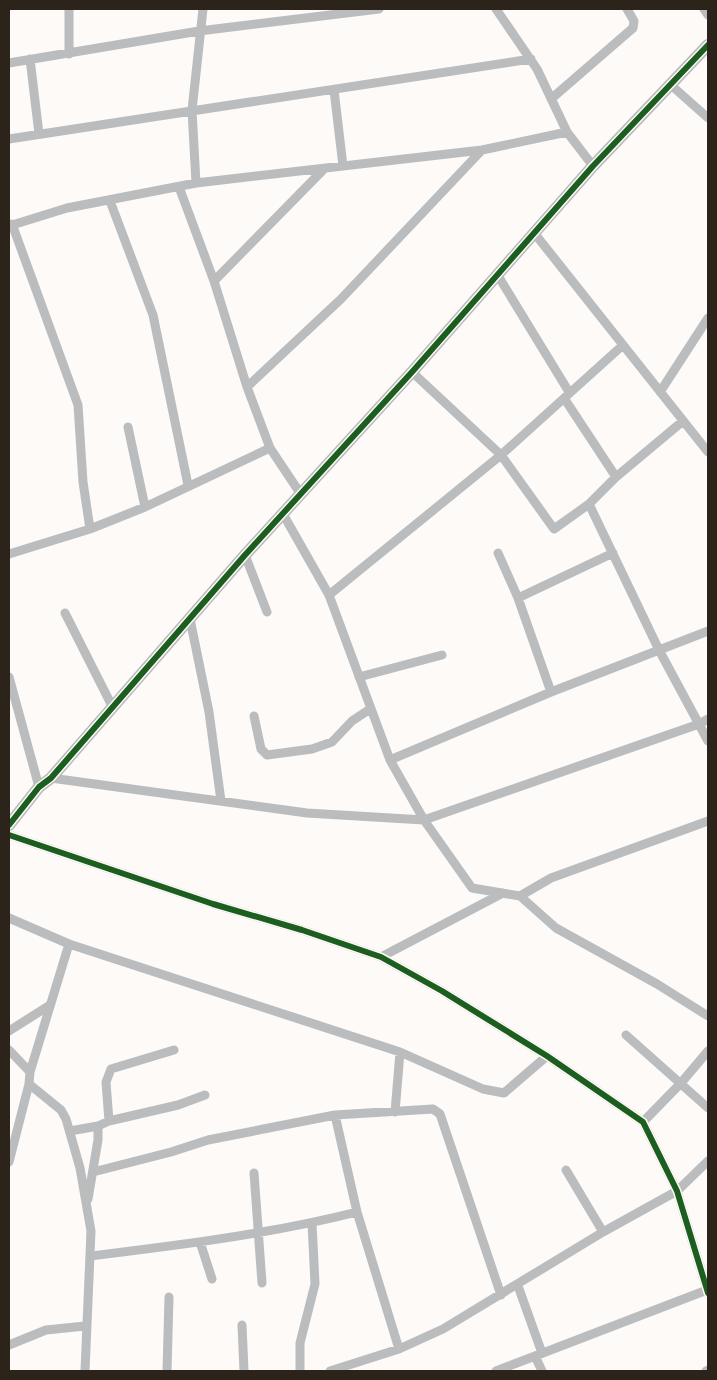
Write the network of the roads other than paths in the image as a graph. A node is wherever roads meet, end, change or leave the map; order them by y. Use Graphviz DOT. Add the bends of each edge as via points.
graph roads {
  1 [pos="69,9"];
  2 [pos="379,9"];
  3 [pos="496,9"];
  4 [pos="627,9"];
  5 [pos="704,9"];
  6 [pos="200,11"];
  7 [pos="708,15"];
  8 [pos="199,31"];
  9 [pos="708,46"];
  10 [pos="69,54"];
  11 [pos="30,59"];
  12 [pos="531,59"];
  13 [pos="9,63"];
  14 [pos="672,86"];
  15 [pos="334,90"];
  16 [pos="551,100"];
  17 [pos="192,110"];
  18 [pos="708,118"];
  19 [pos="567,132"];
  20 [pos="38,134"];
  21 [pos="9,139"];
  22 [pos="482,150"];
  23 [pos="343,166"];
  24 [pos="593,166"];
  25 [pos="324,168"];
  26 [pos="196,183"];
  27 [pos="179,186"];
  28 [pos="110,201"];
  29 [pos="10,225"];
  30 [pos="535,234"];
  31 [pos="497,274"];
  32 [pos="214,281"];
  33 [pos="708,318"];
  34 [pos="698,333"];
  35 [pos="708,338"];
  36 [pos="623,346"];
  37 [pos="412,372"];
  38 [pos="247,387"];
  39 [pos="660,392"];
  40 [pos="567,395"];
  41 [pos="683,421"];
  42 [pos="128,427"];
  43 [pos="270,448"];
  44 [pos="708,452"];
  45 [pos="501,456"];
  46 [pos="616,476"];
  47 [pos="188,485"];
  48 [pos="300,493"];
  49 [pos="589,504"];
  50 [pos="145,507"];
  51 [pos="283,514"];
  52 [pos="90,528"];
  53 [pos="498,552"];
  54 [pos="613,553"];
  55 [pos="9,554"];
  56 [pos="245,555"];
  57 [pos="329,596"];
  58 [pos="518,598"];
  59 [pos="267,612"];
  60 [pos="64,613"];
  61 [pos="190,619"];
  62 [pos="708,631"];
  63 [pos="659,650"];
  64 [pos="442,654"];
  65 [pos="9,677"];
  66 [pos="359,677"];
  67 [pos="551,692"];
  68 [pos="112,706"];
  69 [pos="370,709"];
  70 [pos="254,716"];
  71 [pos="708,719"];
  72 [pos="699,724"];
  73 [pos="708,741"];
  74 [pos="390,760"];
  75 [pos="51,778"];
  76 [pos="39,787"];
  77 [pos="221,801"];
  78 [pos="424,820"];
  79 [pos="708,821"];
  80 [pos="9,825"];
  81 [pos="9,835"];
  82 [pos="503,893"];
  83 [pos="520,896"];
  84 [pos="9,918"];
  85 [pos="69,944"];
  86 [pos="381,957"];
  87 [pos="50,1005"];
  88 [pos="708,1016"];
  89 [pos="9,1031"];
  90 [pos="626,1035"];
  91 [pos="9,1050"];
  92 [pos="174,1050"];
  93 [pos="708,1051"];
  94 [pos="400,1052"];
  95 [pos="547,1056"];
  96 [pos="30,1072"];
  97 [pos="681,1083"];
  98 [pos="29,1084"];
  99 [pos="205,1095"];
  100 [pos="708,1108"];
  101 [pos="395,1112"];
  102 [pos="335,1115"];
  103 [pos="109,1120"];
  104 [pos="643,1122"];
  105 [pos="98,1126"];
  106 [pos="70,1131"];
  107 [pos="708,1161"];
  108 [pos="9,1162"];
  109 [pos="566,1170"];
  110 [pos="93,1172"];
  111 [pos="254,1173"];
  112 [pos="677,1191"];
  113 [pos="87,1201"];
  114 [pos="357,1212"];
  115 [pos="312,1224"];
  116 [pos="258,1232"];
  117 [pos="603,1232"];
  118 [pos="200,1242"];
  119 [pos="91,1256"];
  120 [pos="212,1278"];
  121 [pos="262,1283"];
  122 [pos="518,1286"];
  123 [pos="708,1291"];
  124 [pos="502,1295"];
  125 [pos="169,1297"];
  126 [pos="242,1325"];
  127 [pos="85,1326"];
  128 [pos="9,1345"];
  129 [pos="399,1349"];
  130 [pos="538,1355"];
  131 [pos="84,1371"];
  132 [pos="167,1371"];
  133 [pos="244,1371"];
  134 [pos="300,1371"];
  135 [pos="330,1371"];
  136 [pos="496,1371"];
  137 [pos="542,1371"];
  1 -- 10 [label="street"];
  2 -- 8 [label="street"];
  3 -- 12 [label="street"];
  4 -- 16 [label="street" via="634,21 633,28"];
  5 -- 7 [label="street"];
  6 -- 8 [label="street"];
  8 -- 10 [label="street" via="127,41"];
  8 -- 17 [label="street"];
  9 -- 14 [label="street"];
  10 -- 11 [label="street"];
  11 -- 13 [label="street"];
  11 -- 20 [label="street"];
  12 -- 15 [label="street"];
  12 -- 16 [label="street"];
  14 -- 18 [label="street"];
  14 -- 24 [label="street"];
  15 -- 17 [label="street"];
  15 -- 23 [label="street"];
  16 -- 19 [label="street"];
  17 -- 20 [label="street"];
  17 -- 26 [label="street"];
  19 -- 22 [label="street"];
  19 -- 24 [label="street"];
  20 -- 21 [label="street"];
  22 -- 23 [label="street"];
  22 -- 38 [label="street" via="341,299"];
  23 -- 25 [label="street"];
  24 -- 30 [label="street"];
  25 -- 26 [label="street"];
  25 -- 32 [label="street"];
  26 -- 27 [label="street"];
  27 -- 28 [label="street"];
  27 -- 32 [label="street"];
  28 -- 29 [label="street" via="67,208"];
  28 -- 47 [label="street" via="153,315"];
  29 -- 52 [label="street" via="78,406"];
  30 -- 31 [label="street"];
  30 -- 36 [label="street"];
  31 -- 37 [label="street"];
  31 -- 40 [label="street"];
  32 -- 38 [label="street"];
  33 -- 34 [label="street"];
  34 -- 35 [label="street"];
  34 -- 39 [label="street"];
  36 -- 39 [label="street"];
  36 -- 40 [label="street"];
  37 -- 45 [label="street"];
  37 -- 48 [label="street"];
  38 -- 43 [label="street"];
  39 -- 41 [label="street"];
  40 -- 45 [label="street"];
  40 -- 46 [label="street"];
  41 -- 44 [label="street"];
  41 -- 46 [label="street"];
  42 -- 50 [label="street"];
  43 -- 47 [label="street"];
  43 -- 48 [label="street"];
  45 -- 49 [label="street" via="554,529"];
  45 -- 57 [label="street"];
  46 -- 49 [label="street"];
  47 -- 50 [label="street"];
  48 -- 51 [label="street"];
  49 -- 54 [label="street"];
  50 -- 52 [label="street"];
  51 -- 56 [label="street"];
  51 -- 57 [label="street"];
  52 -- 55 [label="street"];
  53 -- 58 [label="street"];
  54 -- 58 [label="street"];
  54 -- 63 [label="street"];
  56 -- 59 [label="street"];
  56 -- 61 [label="street"];
  57 -- 66 [label="street"];
  58 -- 67 [label="street"];
  60 -- 68 [label="street"];
  61 -- 68 [label="street"];
  61 -- 77 [label="street" via="209,712"];
  62 -- 63 [label="street"];
  63 -- 67 [label="street"];
  63 -- 72 [label="street"];
  64 -- 66 [label="street"];
  65 -- 76 [label="street"];
  66 -- 69 [label="street"];
  67 -- 74 [label="street"];
  68 -- 75 [label="street"];
  69 -- 70 [label="street" via="352,721 332,742 276,755 268,755 261,749"];
  69 -- 74 [label="street"];
  71 -- 72 [label="street"];
  72 -- 73 [label="street"];
  72 -- 78 [label="street"];
  74 -- 78 [label="street"];
  75 -- 76 [label="street"];
  75 -- 77 [label="street"];
  76 -- 80 [label="street"];
  77 -- 78 [label="street" via="307,813"];
  78 -- 82 [label="street" via="472,888"];
  79 -- 83 [label="street" via="551,878"];
  81 -- 86 [label="street"];
  82 -- 83 [label="street"];
  82 -- 86 [label="street"];
  83 -- 88 [label="street" via="564,932"];
  84 -- 85 [label="street"];
  85 -- 87 [label="street"];
  85 -- 94 [label="street"];
  86 -- 95 [label="street"];
  87 -- 89 [label="street"];
  87 -- 96 [label="street"];
  90 -- 97 [label="street"];
  91 -- 96 [label="street"];
  92 -- 103 [label="street" via="111,1069 106,1082"];
  93 -- 97 [label="street"];
  94 -- 95 [label="street" via="497,1093 510,1090"];
  94 -- 101 [label="street"];
  95 -- 104 [label="street"];
  96 -- 98 [label="street"];
  97 -- 100 [label="street"];
  97 -- 104 [label="street"];
  98 -- 106 [label="street" via="61,1110"];
  98 -- 108 [label="street"];
  99 -- 103 [label="street"];
  101 -- 102 [label="street"];
  101 -- 124 [label="street" via="433,1109 440,1114"];
  102 -- 110 [label="street" via="208,1140"];
  102 -- 114 [label="street"];
  103 -- 105 [label="street"];
  104 -- 112 [label="street"];
  105 -- 106 [label="street"];
  105 -- 110 [label="street"];
  106 -- 113 [label="street"];
  107 -- 112 [label="street"];
  109 -- 117 [label="street"];
  110 -- 113 [label="street"];
  111 -- 116 [label="street"];
  112 -- 117 [label="street"];
  112 -- 123 [label="street"];
  113 -- 119 [label="street"];
  114 -- 115 [label="street"];
  114 -- 129 [label="street"];
  115 -- 116 [label="street"];
  115 -- 134 [label="street" via="315,1284 300,1343"];
  116 -- 118 [label="street"];
  116 -- 121 [label="street"];
  117 -- 122 [label="street"];
  118 -- 119 [label="street"];
  118 -- 120 [label="street"];
  119 -- 127 [label="street"];
  122 -- 124 [label="street"];
  122 -- 130 [label="street"];
  123 -- 130 [label="street"];
  124 -- 129 [label="street" via="443,1329"];
  125 -- 132 [label="street"];
  126 -- 133 [label="street"];
  127 -- 128 [label="street" via="46,1330"];
  127 -- 131 [label="street"];
  129 -- 135 [label="street"];
  130 -- 136 [label="street"];
  130 -- 137 [label="street"];
}
